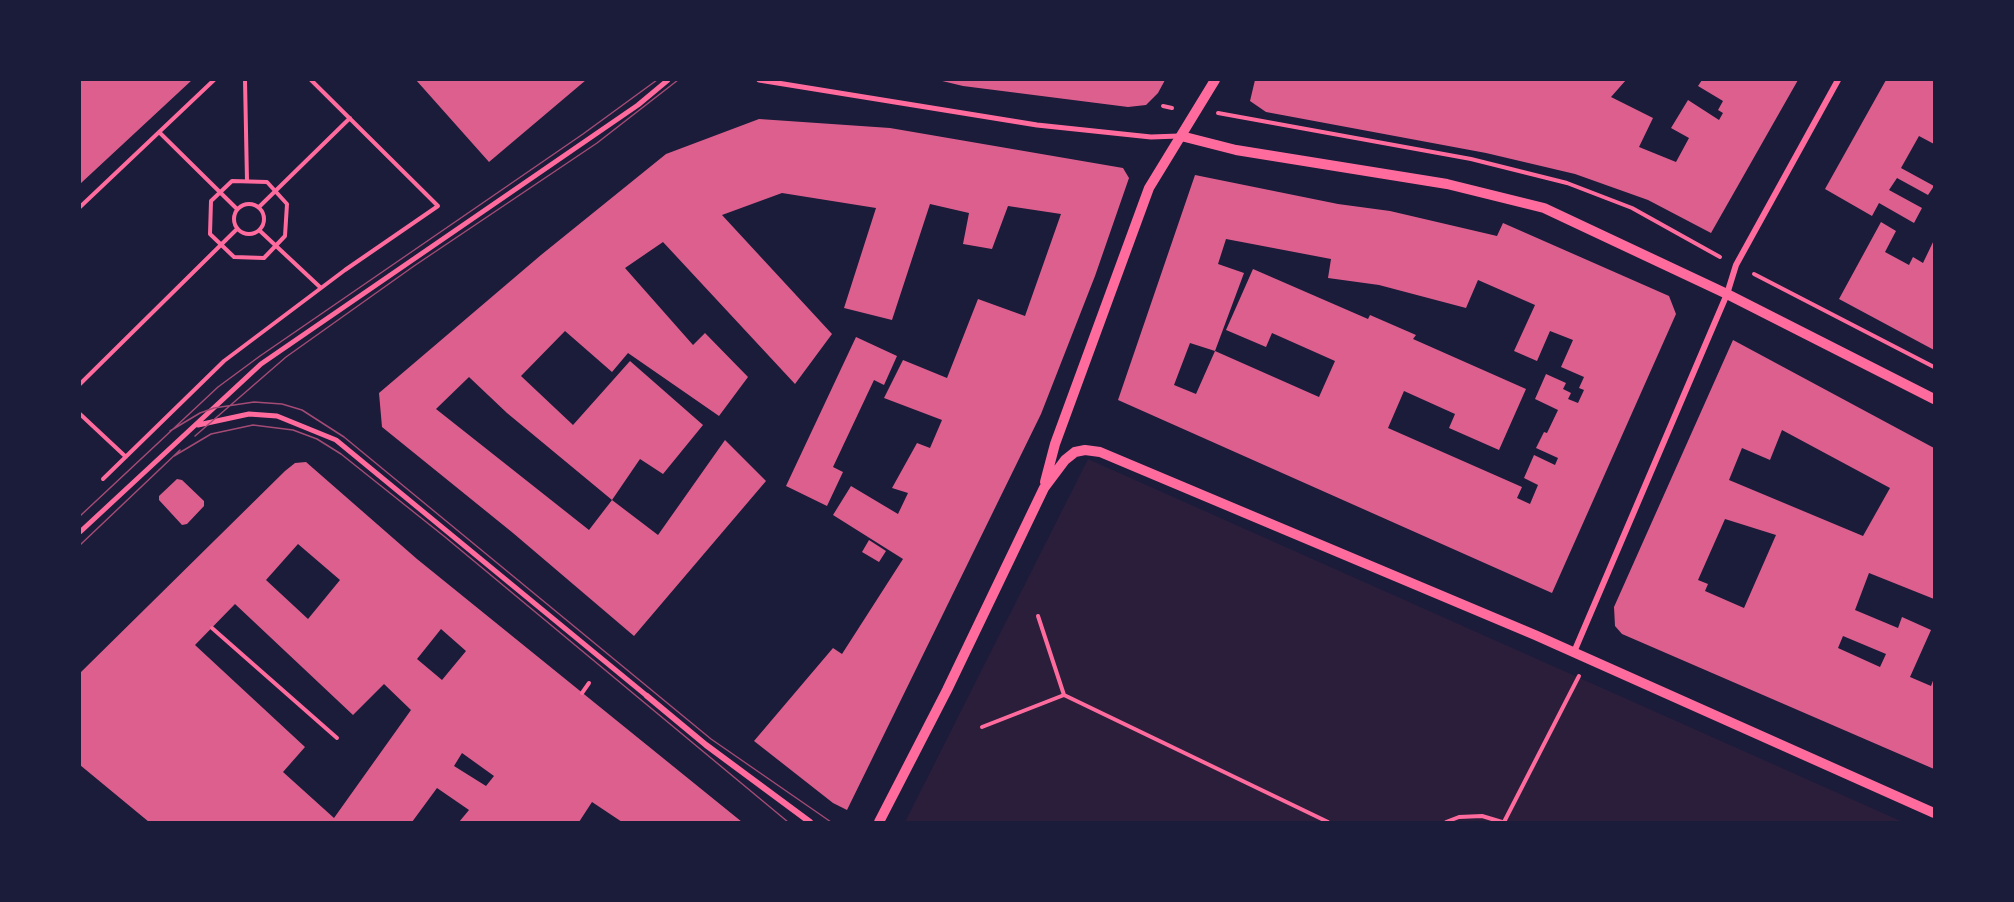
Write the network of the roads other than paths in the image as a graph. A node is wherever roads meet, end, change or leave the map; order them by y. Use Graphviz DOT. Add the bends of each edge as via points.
graph roads {
  1 [pos="668,80"];
  2 [pos="759,80"];
  3 [pos="1215,80"];
  4 [pos="1838,80"];
  5 [pos="1181,136"];
  6 [pos="1727,294"];
  7 [pos="1935,399"];
  8 [pos="194,426"];
  9 [pos="1044,488"];
  10 [pos="80,532"];
  11 [pos="1574,652"];
  12 [pos="647,696"];
  13 [pos="1935,813"];
  14 [pos="810,822"];
  15 [pos="879,822"];
  1 -- 8 [label="street" via="508,196 270,357"];
  2 -- 5 [label="street" via="1037,125 1151,137"];
  3 -- 5 [label="street"];
  4 -- 6 [label="street" via="1746,243"];
  5 -- 6 [label="street" via="1236,150 1447,184 1521,201 1569,219"];
  5 -- 9 [label="street" via="1149,188 1055,444"];
  6 -- 7 [label="street"];
  6 -- 11 [label="street"];
  8 -- 10 [label="street"];
  8 -- 12 [label="street" via="229,416 278,416 336,440"];
  9 -- 11 [label="street" via="1075,452 1100,452"];
  9 -- 15 [label="street"];
  11 -- 13 [label="street"];
  12 -- 14 [label="street"];
}
